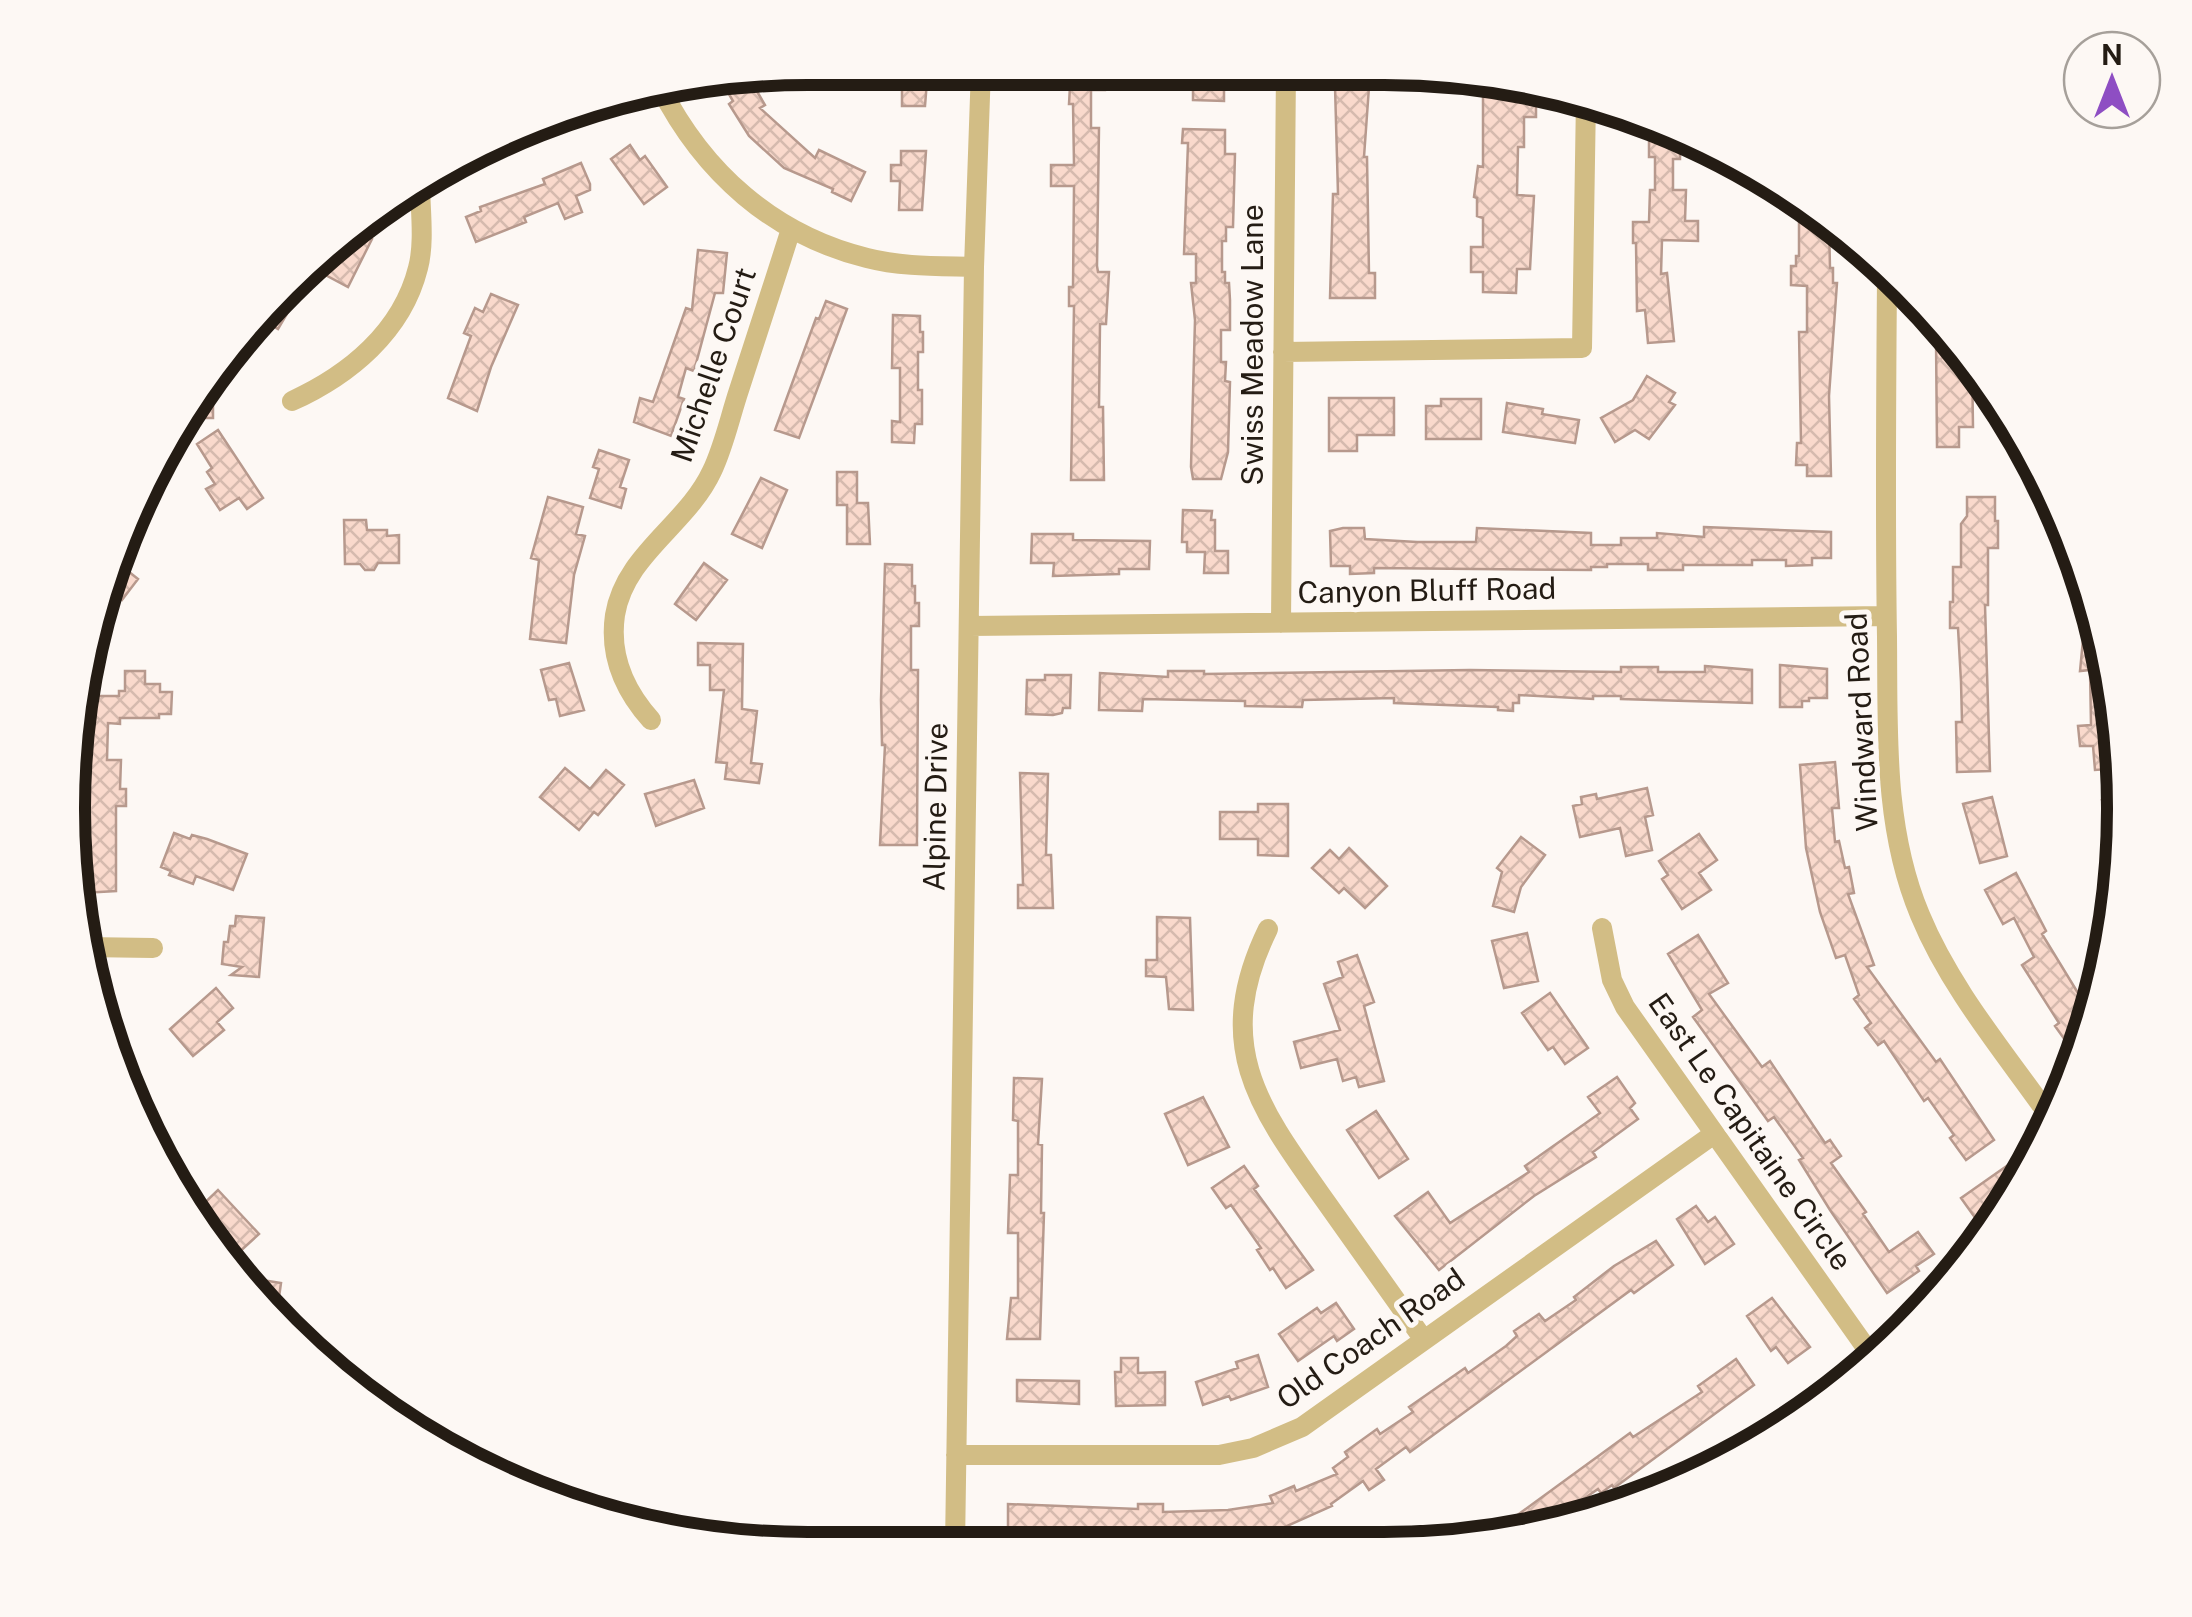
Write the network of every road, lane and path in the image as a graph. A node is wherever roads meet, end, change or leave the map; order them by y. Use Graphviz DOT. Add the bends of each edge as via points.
graph roads {
  1 [pos="979,85"];
  2 [pos="1286,85"];
  3 [pos="666,99"];
  4 [pos="1586,114"];
  5 [pos="420,199"];
  6 [pos="791,229"];
  7 [pos="974,267"];
  8 [pos="1887,289"];
  9 [pos="1282,352"];
  10 [pos="292,401"];
  11 [pos="1886,616"];
  12 [pos="1280,622"];
  13 [pos="969,626"];
  14 [pos="651,720"];
  15 [pos="1602,928"];
  16 [pos="1268,929"];
  17 [pos="99,947"];
  18 [pos="153,948"];
  19 [pos="2042,1106"];
  20 [pos="1714,1134"];
  21 [pos="1424,1340"];
  22 [pos="1865,1348"];
  23 [pos="956,1455"];
  24 [pos="954,1532"];
  1 -- 7 [label="street, Alpine Drive"];
  2 -- 9 [label="street, Swiss Meadow Lane"];
  3 -- 6 [label="street" via="730,185"];
  4 -- 9 [label="street" via="1582,348"];
  5 -- 10 [label="street" via="420,265 394,320 348,370"];
  6 -- 7 [label="street" via="869,259"];
  6 -- 14 [label="street, Michelle Court" via="714,466 687,512 642,557 619,597 617,664"];
  7 -- 13 [label="street, Alpine Drive"];
  8 -- 11 [label="street, Windward Road"];
  9 -- 12 [label="street, Swiss Meadow Lane"];
  11 -- 12 [label="street, Canyon Bluff Road"];
  11 -- 19 [label="street, Windward Road" via="1888,780 1905,874 1938,954"];
  12 -- 13 [label="street, Canyon Bluff Road"];
  13 -- 23 [label="street, Alpine Drive"];
  15 -- 20 [label="street, East Le Capitaine Circle" via="1624,1007"];
  16 -- 21 [label="street" via="1243,1004 1251,1081 1276,1132"];
  17 -- 18 [label="street"];
  20 -- 21 [label="street, Old Coach Road"];
  20 -- 22 [label="street, East Le Capitaine Circle"];
  21 -- 23 [label="street, Old Coach Road" via="1302,1426 1253,1448 1220,1455"];
  23 -- 24 [label="street, Alpine Drive"];
}
